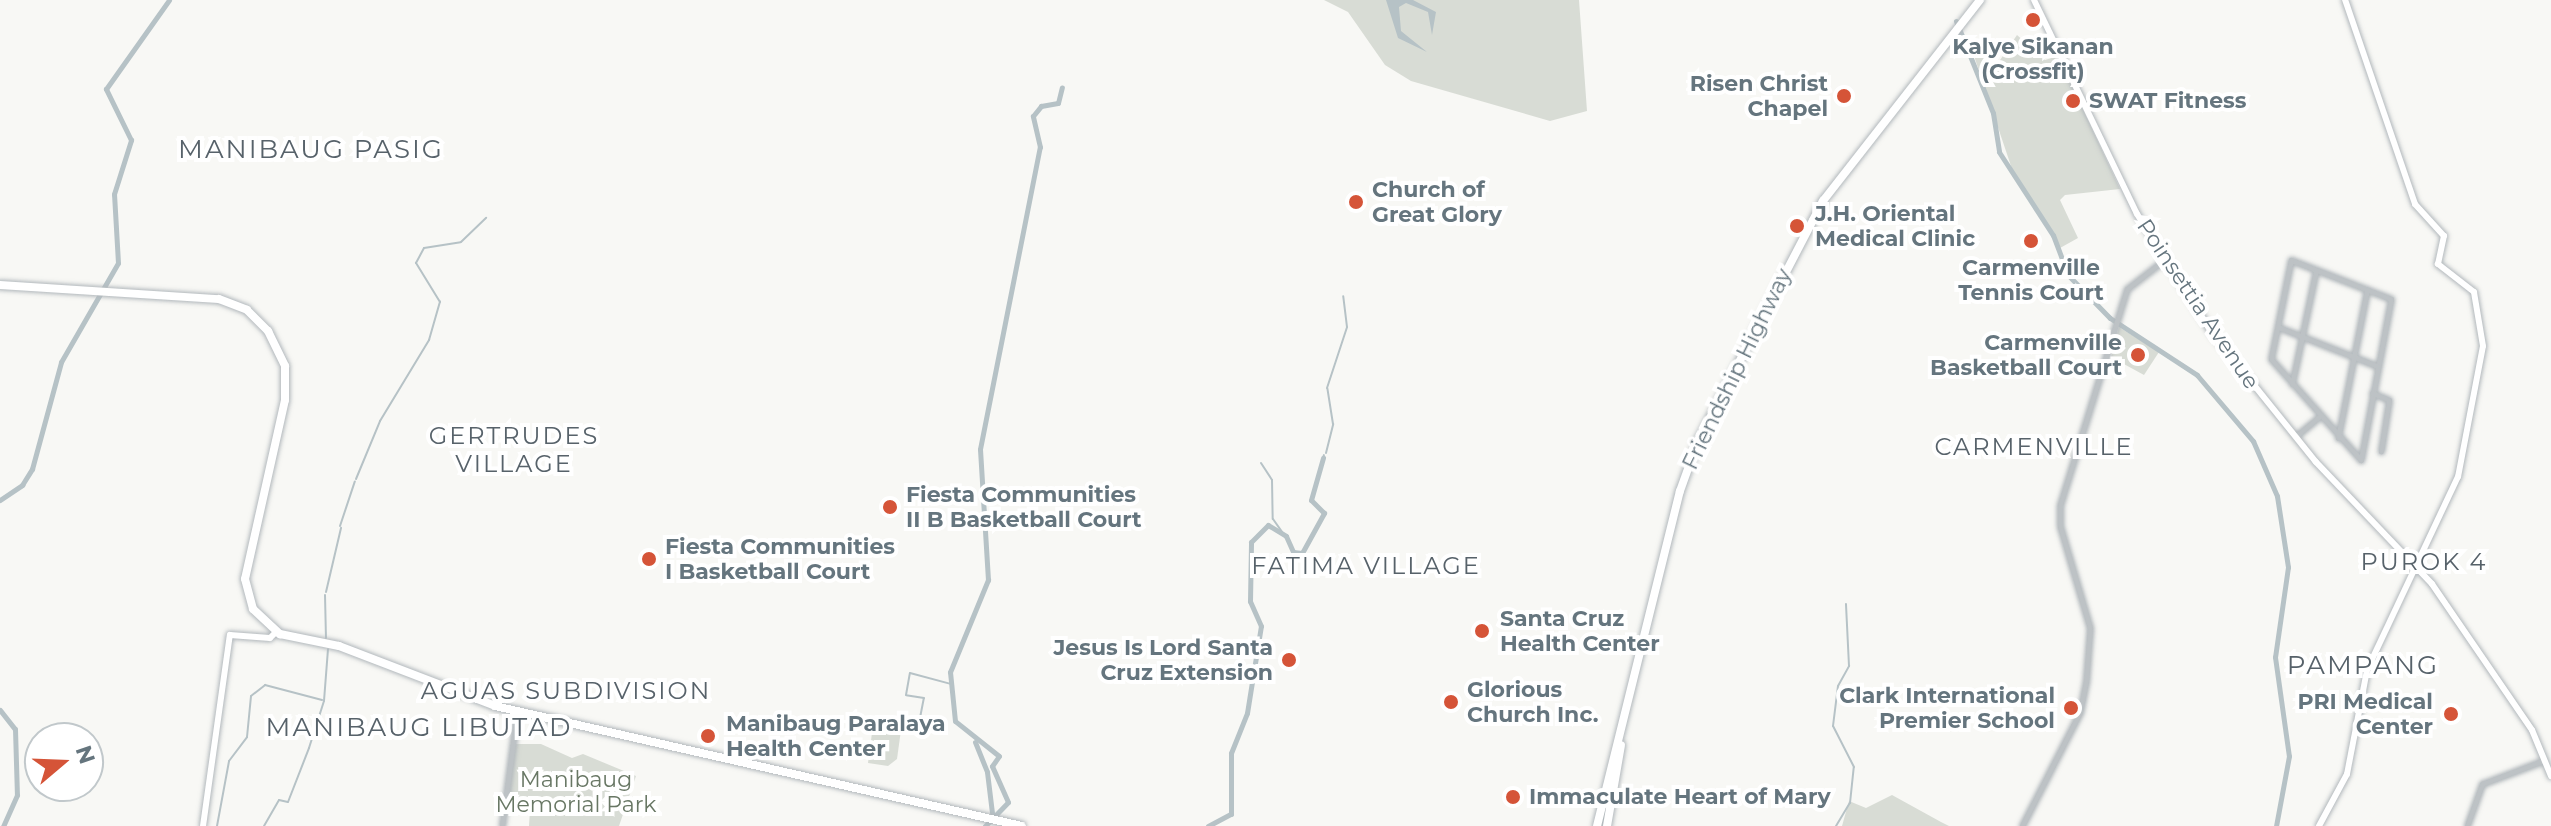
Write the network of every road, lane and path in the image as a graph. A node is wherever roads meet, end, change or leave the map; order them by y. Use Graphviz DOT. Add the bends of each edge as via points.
graph roads {
  1 [pos="1980,0"];
  2 [pos="2034,0"];
  3 [pos="2345,0"];
  4 [pos="2164,260"];
  5 [pos="2316,270"];
  6 [pos="0,285"];
  7 [pos="2367,290"];
  8 [pos="2278,327"];
  9 [pos="2302,337"];
  10 [pos="2353,357"];
  11 [pos="2377,366"];
  12 [pos="2292,384"];
  13 [pos="2372,393"];
  14 [pos="2320,418"];
  15 [pos="2296,438"];
  16 [pos="2338,440"];
  17 [pos="2381,451"];
  18 [pos="2419,569"];
  19 [pos="276,632"];
  20 [pos="517,711"];
  21 [pos="1621,745"];
  22 [pos="2545,760"];
  23 [pos="2551,776"];
  24 [pos="203,826"];
  25 [pos="502,826"];
  26 [pos="1022,826"];
  27 [pos="1602,826"];
  28 [pos="2022,826"];
  29 [pos="2319,826"];
  30 [pos="2467,826"];
  1 -- 21 [label="main road, Friendship Highway" via="1823,201 1698,441 1680,491"];
  2 -- 4 [label="main road, Poinsettia Avenue"];
  3 -- 18 [label="main road" via="2415,204 2444,236 2440,266 2474,292 2483,346 2458,477"];
  4 -- 15 [label="main road, Poinsettia Avenue" via="2231,359"];
  4 -- 28 [label="street" via="2132,281 2059,517 2090,628 2084,696"];
  5 -- 7 [label="street"];
  5 -- 8 [label="street" via="2291,260"];
  5 -- 9 [label="street"];
  6 -- 19 [label="main road" via="219,299 247,310 268,331 285,366 285,404 245,579 253,609"];
  7 -- 10 [label="street"];
  7 -- 11 [label="street" via="2391,299"];
  8 -- 9 [label="street"];
  8 -- 12 [label="street" via="2271,359"];
  9 -- 10 [label="street"];
  9 -- 12 [label="street"];
  10 -- 11 [label="street"];
  10 -- 16 [label="street"];
  11 -- 13 [label="street"];
  12 -- 14 [label="street"];
  13 -- 16 [label="street" via="2361,460"];
  13 -- 17 [label="street" via="2389,400"];
  14 -- 15 [label="street"];
  14 -- 16 [label="street"];
  15 -- 18 [label="main road, Poinsettia Avenue"];
  18 -- 22 [label="main road, Poinsettia Avenue" via="2532,730"];
  18 -- 29 [label="main road" via="2367,670 2347,774"];
  19 -- 20 [label="main road" via="339,646"];
  19 -- 24 [label="main road" via="270,638 230,635"];
  20 -- 25 [label="street"];
  20 -- 26 [label="main road"];
  21 -- 27 [label="main road, Friendship Highway"];
  21 -- 27 [label="main road"];
  22 -- 23 [label="main road, Poinsettia Avenue"];
  22 -- 30 [label="street" via="2482,784"];
}
